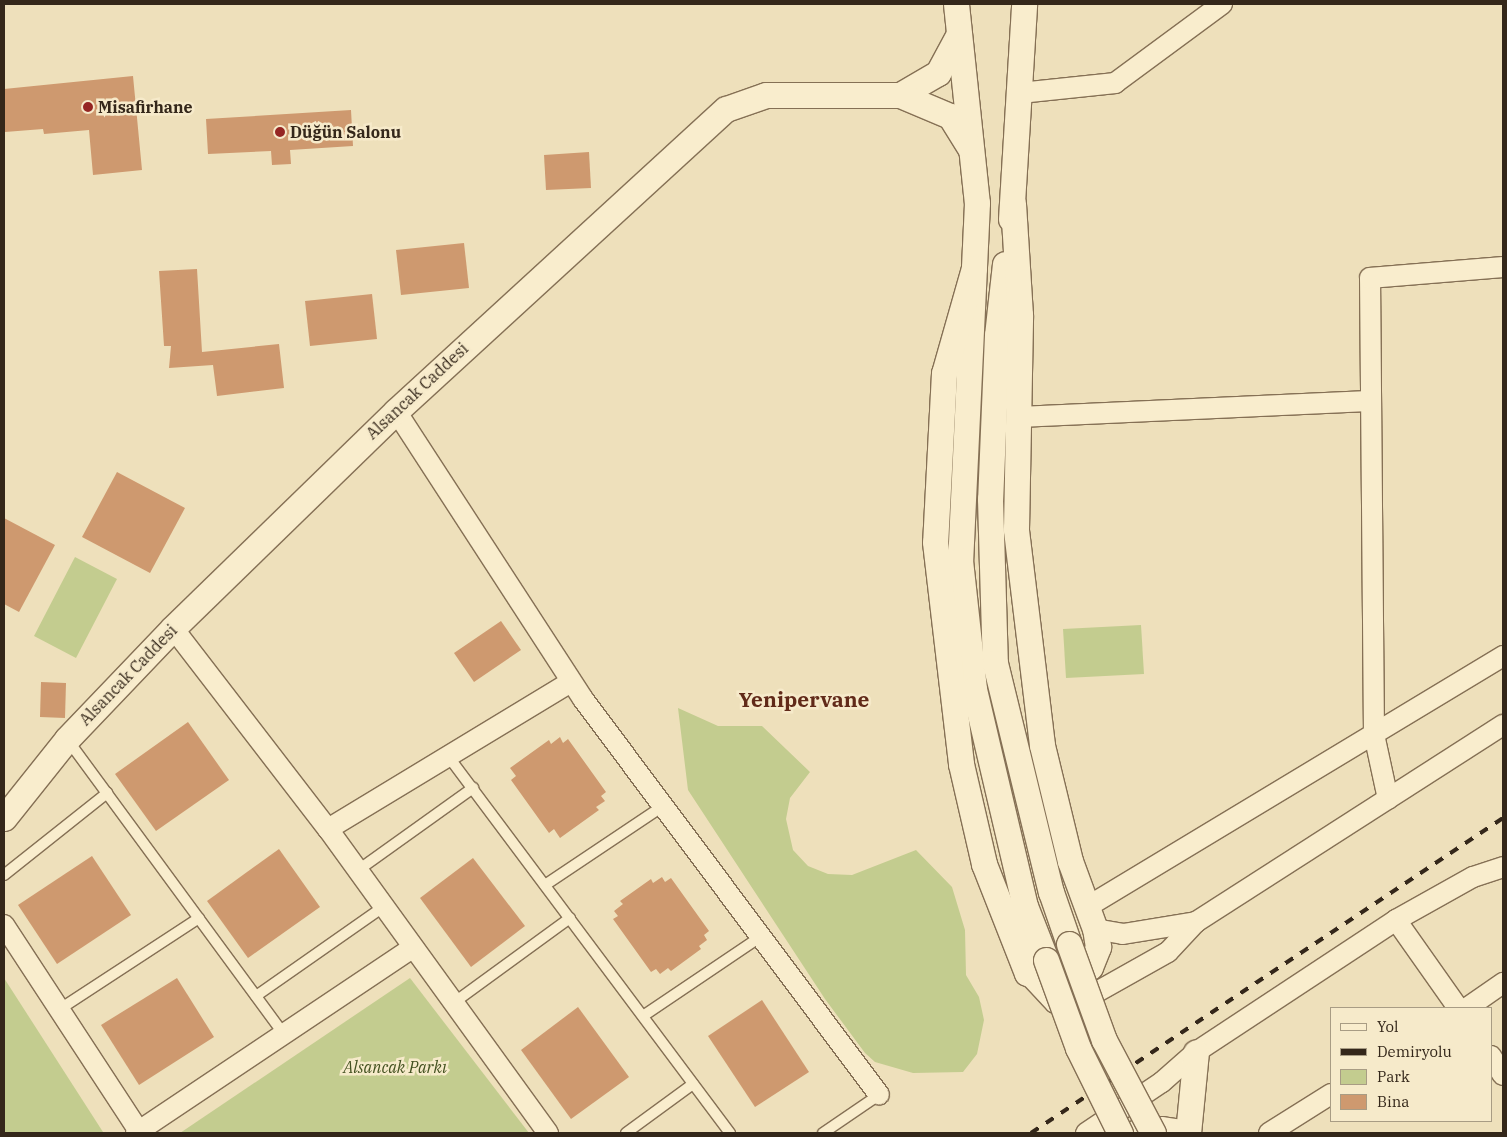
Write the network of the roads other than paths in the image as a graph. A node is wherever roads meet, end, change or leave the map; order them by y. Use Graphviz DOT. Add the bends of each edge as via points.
graph roads {
  1 [pos="956,4"];
  2 [pos="1024,4"];
  3 [pos="1222,4"];
  4 [pos="959,34"];
  5 [pos="1020,93"];
  6 [pos="900,95"];
  7 [pos="971,149"];
  8 [pos="1013,203"];
  9 [pos="1503,267"];
  10 [pos="1370,401"];
  11 [pos="396,411"];
  12 [pos="1018,417"];
  13 [pos="173,628"];
  14 [pos="1503,656"];
  15 [pos="571,682"];
  16 [pos="1503,725"];
  17 [pos="1374,734"];
  18 [pos="67,739"];
  19 [pos="448,756"];
  20 [pos="473,788"];
  21 [pos="107,793"];
  22 [pos="1388,799"];
  23 [pos="663,806"];
  24 [pos="4,818"];
  25 [pos="328,829"];
  26 [pos="1503,867"];
  27 [pos="357,871"];
  28 [pos="4,875"];
  29 [pos="545,885"];
  30 [pos="382,907"];
  31 [pos="199,918"];
  32 [pos="570,918"];
  33 [pos="1091,918"];
  34 [pos="1396,920"];
  35 [pos="1196,922"];
  36 [pos="4,925"];
  37 [pos="760,936"];
  38 [pos="412,948"];
  39 [pos="1036,967"];
  40 [pos="1503,983"];
  41 [pos="256,996"];
  42 [pos="452,1004"];
  43 [pos="1457,1007"];
  44 [pos="1467,1007"];
  45 [pos="60,1009"];
  46 [pos="643,1016"];
  47 [pos="284,1034"];
  48 [pos="1196,1052"];
  49 [pos="1492,1058"];
  50 [pos="1503,1075"];
  51 [pos="693,1084"];
  52 [pos="879,1095"];
  53 [pos="1330,1095"];
  54 [pos="138,1133"];
  55 [pos="548,1133"];
  56 [pos="626,1133"];
  57 [pos="730,1133"];
  58 [pos="823,1133"];
  59 [pos="1086,1133"];
  60 [pos="1120,1133"];
  61 [pos="1135,1133"];
  62 [pos="1153,1133"];
  63 [pos="1187,1133"];
  64 [pos="1270,1133"];
  1 -- 4 [label="street"];
  2 -- 5 [label="street"];
  3 -- 5 [label="street" via="1115,83"];
  4 -- 6 [label="street, Alsancak Caddesi" via="938,73"];
  4 -- 7 [label="street"];
  5 -- 8 [label="street"];
  6 -- 7 [label="street, Alsancak Caddesi" via="950,116"];
  6 -- 11 [label="street, Alsancak Caddesi" via="766,96 726,109"];
  7 -- 39 [label="street" via="977,203 961,570 974,689 1025,906"];
  8 -- 12 [label="street" via="1020,316"];
  8 -- 62 [label="street, bridge" via="996,335 991,470 995,663 1051,892 1104,1040"];
  9 -- 10 [label="street" via="1370,278"];
  10 -- 12 [label="street"];
  10 -- 17 [label="street"];
  11 -- 13 [label="street, Alsancak Caddesi"];
  11 -- 15 [label="street"];
  12 -- 33 [label="street" via="1016,529 1042,745 1070,861"];
  13 -- 18 [label="street, Alsancak Caddesi"];
  13 -- 25 [label="street"];
  14 -- 17 [label="street"];
  15 -- 19 [label="street"];
  15 -- 23 [label="street"];
  16 -- 22 [label="street"];
  17 -- 22 [label="street"];
  17 -- 33 [label="street"];
  18 -- 21 [label="lane"];
  18 -- 24 [label="street, Alsancak Caddesi"];
  19 -- 20 [label="lane"];
  19 -- 25 [label="street"];
  20 -- 27 [label="lane"];
  20 -- 29 [label="lane"];
  21 -- 28 [label="lane"];
  21 -- 31 [label="lane"];
  22 -- 35 [label="street"];
  23 -- 29 [label="lane"];
  23 -- 37 [label="street"];
  25 -- 27 [label="street"];
  26 -- 34 [label="street" via="1473,877"];
  27 -- 30 [label="street"];
  29 -- 32 [label="lane"];
  30 -- 38 [label="street"];
  30 -- 41 [label="lane"];
  31 -- 41 [label="lane"];
  31 -- 45 [label="lane"];
  32 -- 42 [label="lane"];
  32 -- 46 [label="lane"];
  33 -- 35 [label="street" via="1123,934"];
  33 -- 39 [label="street" via="1098,947 1090,967 1063,980 1047,981"];
  34 -- 43 [label="street"];
  34 -- 48 [label="street"];
  35 -- 39 [label="street" via="1168,952 1079,1002 1054,1002"];
  36 -- 45 [label="street"];
  37 -- 46 [label="lane"];
  37 -- 52 [label="street"];
  38 -- 42 [label="street"];
  38 -- 47 [label="street"];
  39 -- 60 [label="street, bridge"];
  40 -- 44 [label="street"];
  41 -- 47 [label="lane"];
  42 -- 55 [label="street"];
  45 -- 54 [label="street"];
  46 -- 51 [label="lane"];
  47 -- 54 [label="street"];
  48 -- 59 [label="street" via="1162,1082"];
  48 -- 63 [label="street"];
  49 -- 50 [label="street"];
  51 -- 56 [label="lane"];
  51 -- 57 [label="lane"];
  52 -- 58 [label="lane"];
  53 -- 64 [label="street"];
  61 -- 63 [label="street" via="1162,1129"];
}
